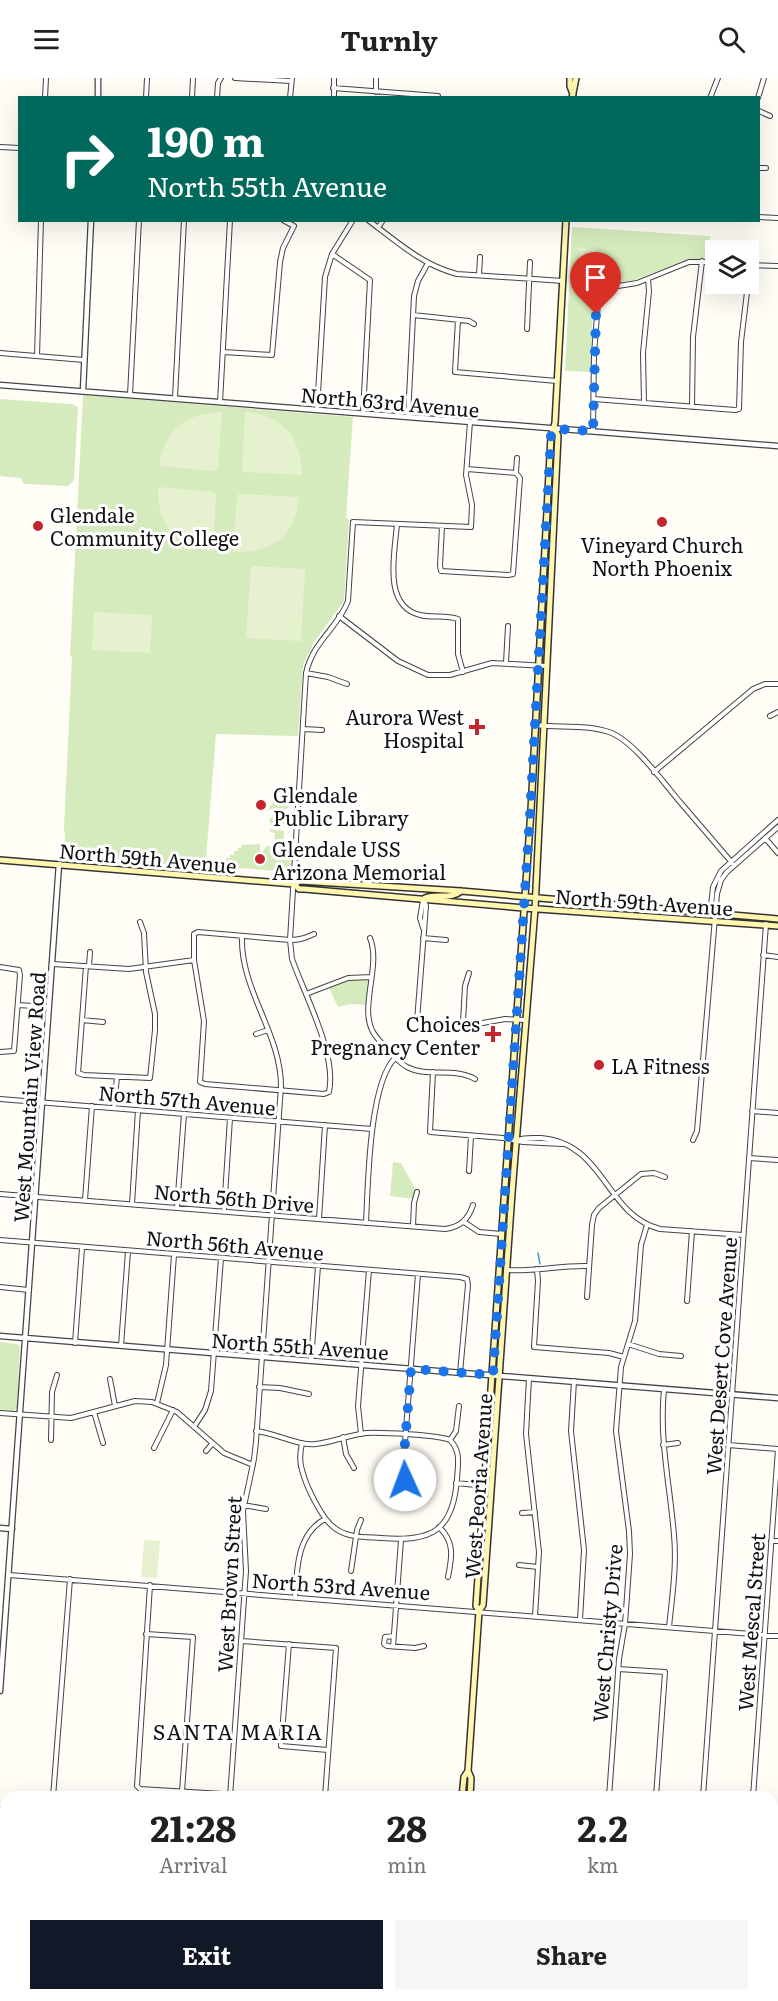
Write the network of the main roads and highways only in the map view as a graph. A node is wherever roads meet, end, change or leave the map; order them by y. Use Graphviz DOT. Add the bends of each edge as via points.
graph roads {
  1 [pos="570,78"];
  2 [pos="576,78"];
  3 [pos="572,96"];
  4 [pos="566,222"];
  5 [pos="555,429"];
  6 [pos="545,553"];
  7 [pos="550,603"];
  8 [pos="531,813"];
  9 [pos="540,813"];
  10 [pos="0,860"];
  11 [pos="294,884"];
  12 [pos="461,891"];
  13 [pos="525,896"];
  14 [pos="535,897"];
  15 [pos="424,899"];
  16 [pos="524,908"];
  17 [pos="535,909"];
  18 [pos="778,919"];
  19 [pos="778,926"];
  20 [pos="496,1375"];
  21 [pos="468,1771"];
  22 [pos="463,1791"];
  23 [pos="470,1791"];
  1 -- 3 [label="main road"];
  2 -- 3 [label="main road"];
  4 -- 5 [label="main road, West Peoria Avenue"];
  5 -- 6 [label="main road, West Peoria Avenue" via="551,436"];
  5 -- 7 [label="main road, West Peoria Avenue" via="558,436"];
  6 -- 7 [label="main road" via="546,598"];
  6 -- 8 [label="main road, West Peoria Avenue"];
  7 -- 9 [label="main road, West Peoria Avenue"];
  8 -- 9 [label="main road"];
  8 -- 13 [label="main road, West Peoria Avenue"];
  9 -- 14 [label="main road, West Peoria Avenue"];
  10 -- 11 [label="main road, North 59th Avenue"];
  11 -- 12 [label="main road, North 59th Avenue" via="300,881"];
  11 -- 15 [label="main road, North 59th Avenue" via="299,889"];
  12 -- 13 [label="main road, North 59th Avenue"];
  12 -- 15 [label="main road" via="454,896"];
  13 -- 14 [label="main road, North 59th Avenue"];
  13 -- 16 [label="main road, West Peoria Avenue"];
  14 -- 17 [label="main road, West Peoria Avenue"];
  14 -- 18 [label="main road, North 59th Avenue"];
  15 -- 16 [label="main road, North 59th Avenue"];
  16 -- 17 [label="main road, North 59th Avenue"];
  16 -- 20 [label="main road, West Peoria Avenue"];
  17 -- 19 [label="main road, North 59th Avenue"];
  17 -- 20 [label="main road, West Peoria Avenue"];
  20 -- 21 [label="main road, West Peoria Avenue" via="476,1606 479,1611"];
  21 -- 22 [label="main road, West Peoria Avenue"];
  21 -- 23 [label="main road, West Peoria Avenue"];
}
